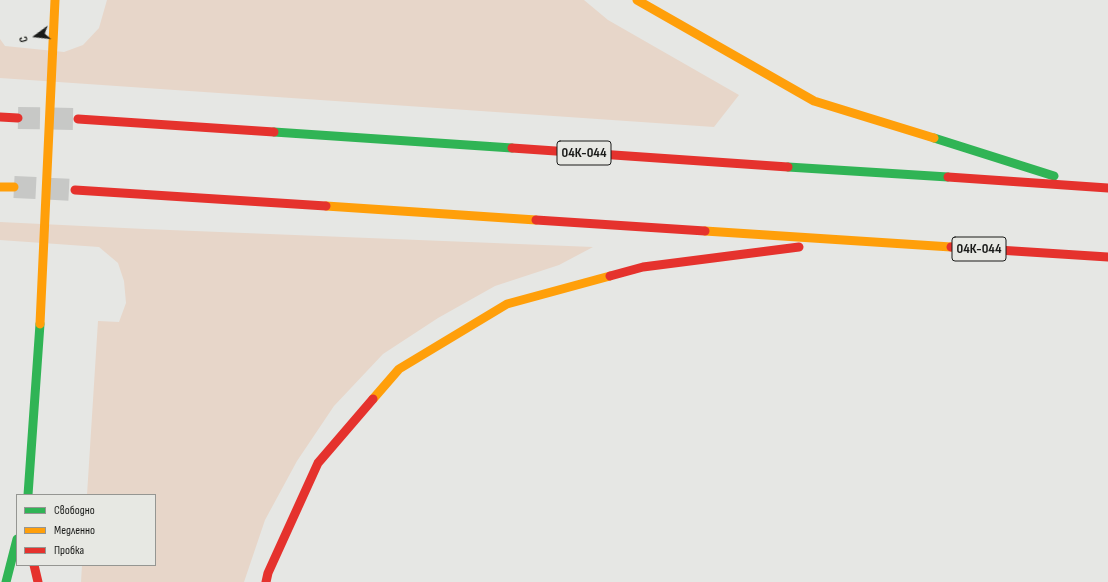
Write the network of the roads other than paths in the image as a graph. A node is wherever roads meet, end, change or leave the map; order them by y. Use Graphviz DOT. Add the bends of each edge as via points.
graph roads {
  1 [pos="55,0"];
  2 [pos="637,0"];
  3 [pos="0,117"];
  4 [pos="18,118"];
  5 [pos="78,119"];
  6 [pos="0,186"];
  7 [pos="1090,187"];
  8 [pos="14,188"];
  9 [pos="1108,188"];
  10 [pos="75,190"];
  11 [pos="851,240"];
  12 [pos="1108,257"];
  13 [pos="28,494"];
  14 [pos="16,543"];
  15 [pos="34,566"];
  16 [pos="6,582"];
  17 [pos="38,582"];
  18 [pos="266,582"];
  1 -- 13 [label="main road, bridge" via="40,324"];
  2 -- 7 [label="main road" via="814,101"];
  3 -- 4 [label="main road"];
  5 -- 7 [label="main road, 04К-044"];
  6 -- 8 [label="main road"];
  7 -- 9 [label="main road, 04К-044"];
  10 -- 11 [label="main road, 04К-044"];
  11 -- 12 [label="main road, 04К-044"];
  11 -- 18 [label="main road" via="643,267 507,304 399,369 318,463"];
  14 -- 16 [label="main road"];
  15 -- 17 [label="main road"];
}
